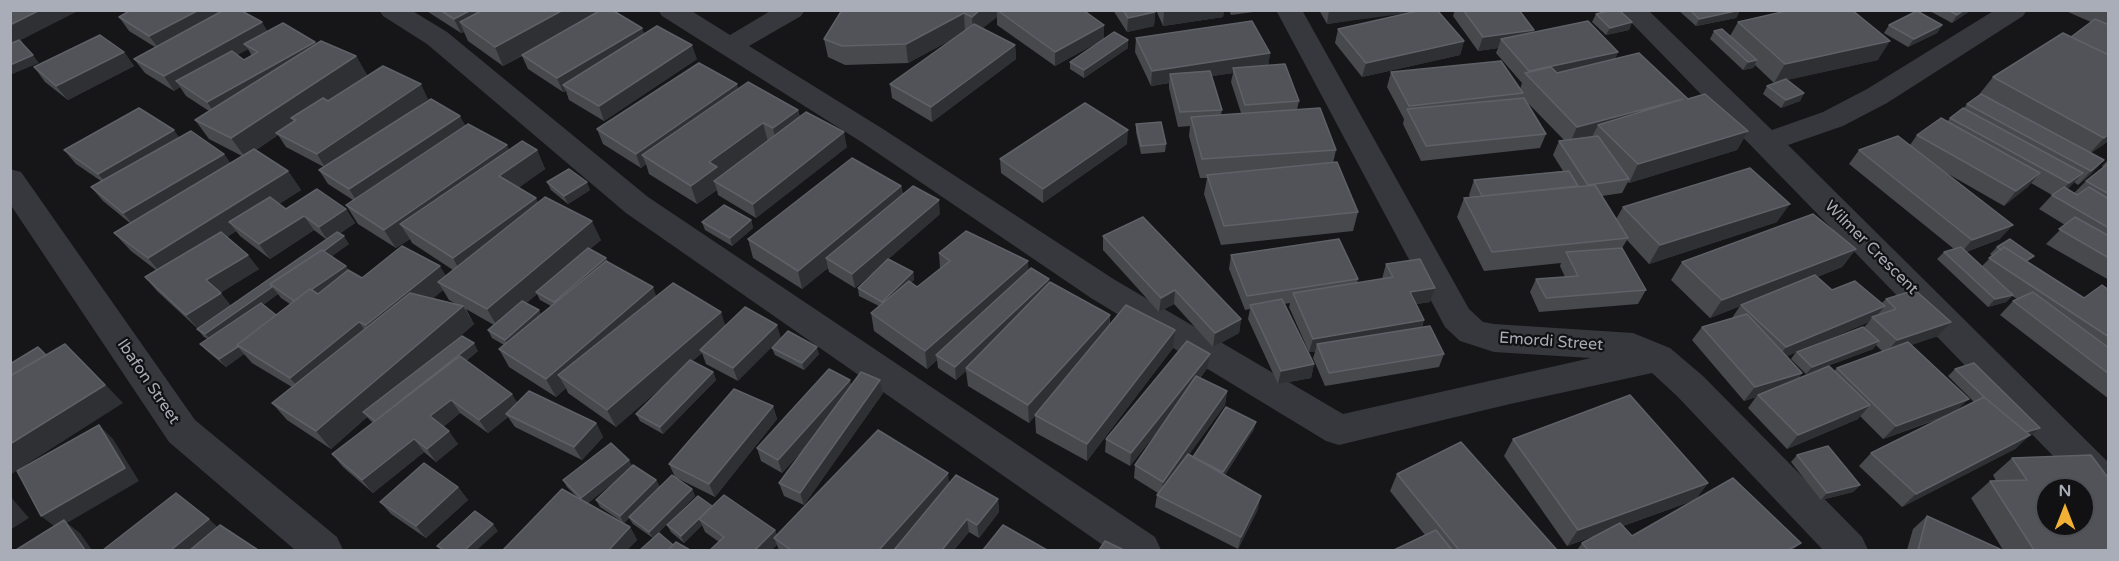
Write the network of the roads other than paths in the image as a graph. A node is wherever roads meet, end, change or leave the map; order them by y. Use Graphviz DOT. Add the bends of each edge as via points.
graph roads {
  1 [pos="392,10"];
  2 [pos="671,10"];
  3 [pos="792,10"];
  4 [pos="1289,10"];
  5 [pos="1632,10"];
  6 [pos="2014,10"];
  7 [pos="729,46"];
  8 [pos="1767,142"];
  9 [pos="10,180"];
  10 [pos="1658,358"];
  11 [pos="2109,487"];
  12 [pos="323,550"];
  13 [pos="1141,550"];
  14 [pos="1848,550"];
  1 -- 13 [label="street" via="437,38 637,205"];
  2 -- 7 [label="street"];
  3 -- 7 [label="street"];
  4 -- 10 [label="street, Emordi Street" via="1457,318 1472,332 1494,338 1634,347"];
  5 -- 8 [label="street, Wilmer Crescent"];
  6 -- 8 [label="street" via="1877,96 1833,119"];
  7 -- 10 [label="street" via="1103,289 1338,430"];
  8 -- 11 [label="street, Wilmer Crescent"];
  9 -- 12 [label="street, Ibafon Street" via="182,431"];
  10 -- 14 [label="street, Emordi Street" via="1690,386"];
}
